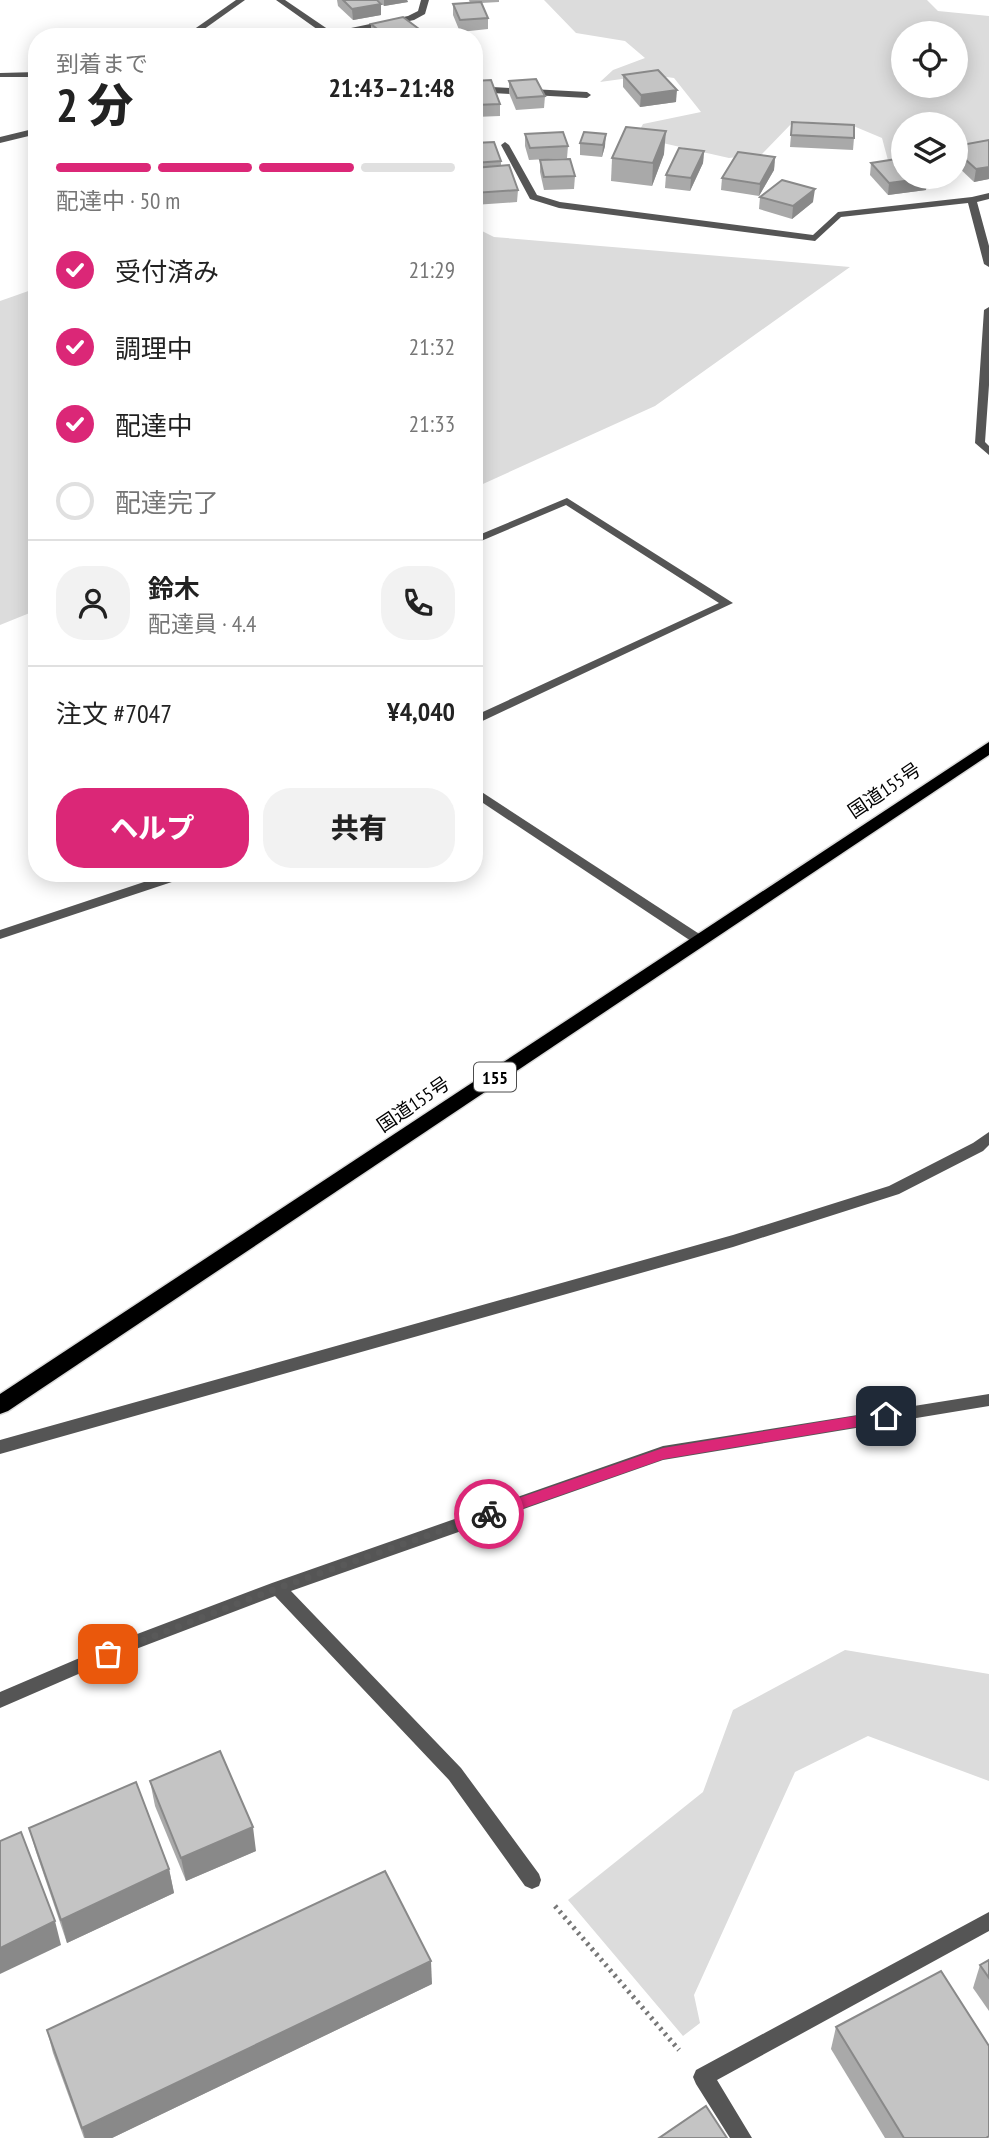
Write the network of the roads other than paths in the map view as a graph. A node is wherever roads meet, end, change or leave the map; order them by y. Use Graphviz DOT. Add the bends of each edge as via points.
graph roads {
  1 [pos="241,0"];
  2 [pos="280,0"];
  3 [pos="425,0"];
  4 [pos="200,28"];
  5 [pos="321,28"];
  6 [pos="368,28"];
  7 [pos="28,74"];
  8 [pos="0,75"];
  9 [pos="483,89"];
  10 [pos="587,95"];
  11 [pos="28,133"];
  12 [pos="0,141"];
  13 [pos="505,145"];
  14 [pos="989,196"];
  15 [pos="972,200"];
  16 [pos="989,264"];
  17 [pos="989,310"];
  18 [pos="989,452"];
  19 [pos="483,537"];
  20 [pos="483,717"];
  21 [pos="989,747"];
  22 [pos="483,797"];
  23 [pos="158,882"];
  24 [pos="0,935"];
  25 [pos="699,940"];
  26 [pos="989,1137"];
  27 [pos="989,1400"];
  28 [pos="0,1405"];
  29 [pos="0,1447"];
  30 [pos="278,1588"];
  31 [pos="0,1700"];
  32 [pos="532,1880"];
  33 [pos="989,1921"];
  34 [pos="742,2138"];
  1 -- 4 [label="street"];
  2 -- 5 [label="street"];
  3 -- 6 [label="street" via="422,12 411,18"];
  7 -- 8 [label="street"];
  9 -- 10 [label="street"];
  11 -- 12 [label="street"];
  13 -- 15 [label="street" via="533,197 559,205 815,238 838,215"];
  14 -- 15 [label="street"];
  15 -- 16 [label="street"];
  17 -- 18 [label="street" via="980,443"];
  19 -- 20 [label="street" via="567,501 727,603"];
  21 -- 25 [label="highway, 国道155号 / 155"];
  22 -- 25 [label="street"];
  23 -- 24 [label="street"];
  25 -- 28 [label="highway, 国道155号 / 155"];
  26 -- 29 [label="street" via="894,1190 746,1237"];
  27 -- 30 [label="street" via="663,1453"];
  30 -- 31 [label="street"];
  30 -- 32 [label="street" via="455,1774"];
  33 -- 34 [label="street" via="703,2077"];
}
